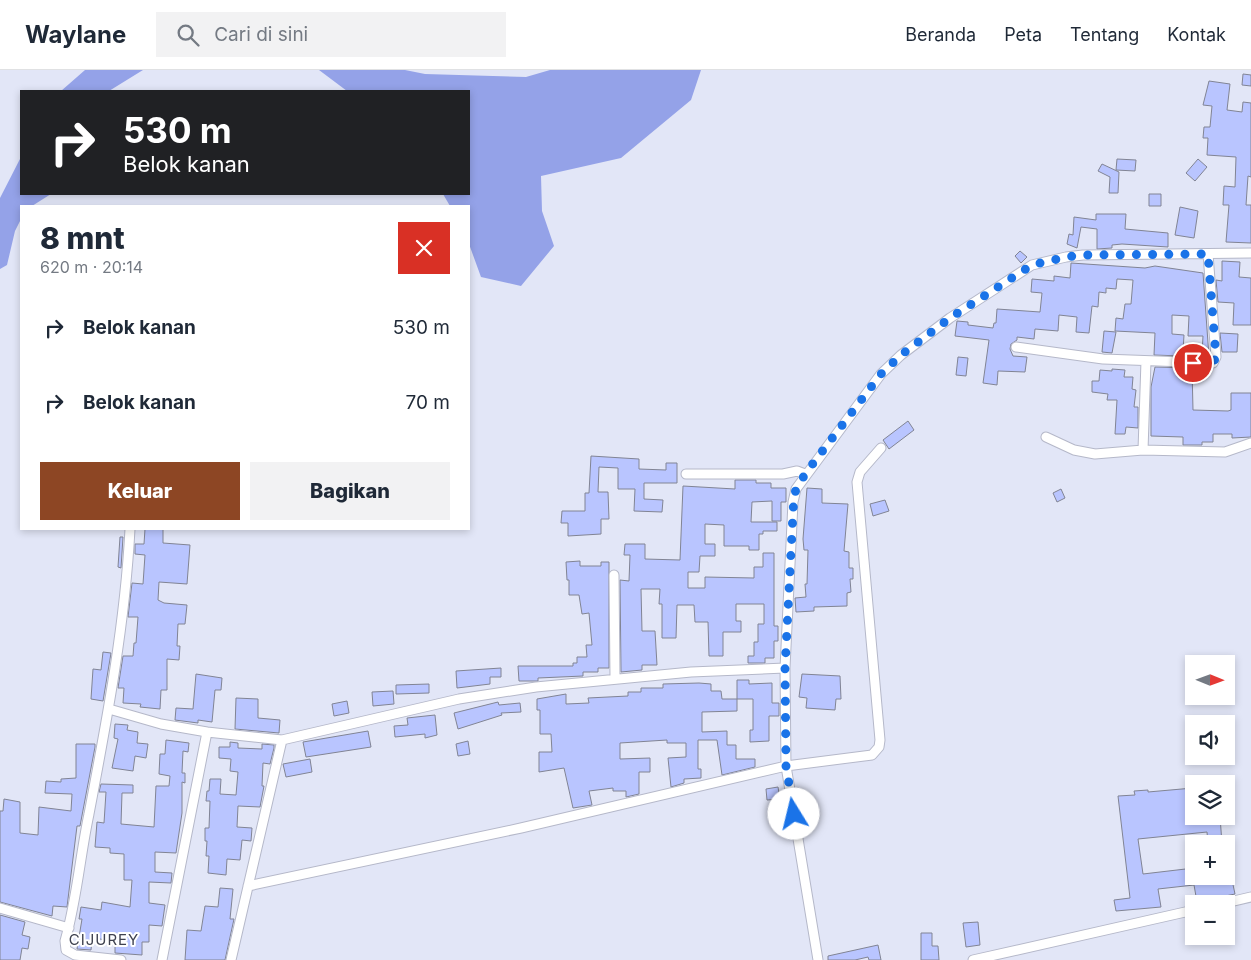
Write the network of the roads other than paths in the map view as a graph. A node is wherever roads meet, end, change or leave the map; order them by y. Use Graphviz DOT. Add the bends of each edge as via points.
graph roads {
  1 [pos="1251,253"];
  2 [pos="1208,254"];
  3 [pos="1016,347"];
  4 [pos="1146,361"];
  5 [pos="1046,437"];
  6 [pos="1251,444"];
  7 [pos="881,448"];
  8 [pos="1143,450"];
  9 [pos="686,474"];
  10 [pos="805,474"];
  11 [pos="130,530"];
  12 [pos="614,575"];
  13 [pos="785,668"];
  14 [pos="615,678"];
  15 [pos="109,709"];
  16 [pos="207,732"];
  17 [pos="282,740"];
  18 [pos="786,767"];
  19 [pos="248,886"];
  20 [pos="1251,897"];
  21 [pos="1235,901"];
  22 [pos="0,908"];
  23 [pos="1185,912"];
  24 [pos="69,928"];
  25 [pos="74,957"];
  26 [pos="122,960"];
  27 [pos="162,960"];
  28 [pos="231,960"];
  29 [pos="818,960"];
  30 [pos="973,960"];
  1 -- 2 [label="street"];
  2 -- 4 [label="street" via="1215,361"];
  2 -- 10 [label="street" via="1083,255 1032,265 950,318 901,355 881,374"];
  3 -- 4 [label="street"];
  4 -- 8 [label="street"];
  5 -- 8 [label="street" via="1074,450 1095,454"];
  6 -- 8 [label="street" via="1225,452"];
  7 -- 18 [label="street" via="860,472 857,488 879,748 866,757"];
  9 -- 10 [label="street" via="783,474 797,471"];
  10 -- 13 [label="street" via="794,494"];
  11 -- 15 [label="street" via="125,597"];
  12 -- 14 [label="street"];
  13 -- 14 [label="street"];
  13 -- 18 [label="street"];
  14 -- 17 [label="street" via="536,686 459,699"];
  15 -- 16 [label="street" via="161,724"];
  15 -- 24 [label="street"];
  16 -- 17 [label="street"];
  16 -- 27 [label="street"];
  17 -- 19 [label="street"];
  18 -- 19 [label="street"];
  18 -- 29 [label="street"];
  19 -- 28 [label="street"];
  20 -- 21 [label="street"];
  22 -- 24 [label="street"];
  23 -- 30 [label="street"];
  24 -- 25 [label="street" via="65,946"];
  25 -- 26 [label="street"];
}
